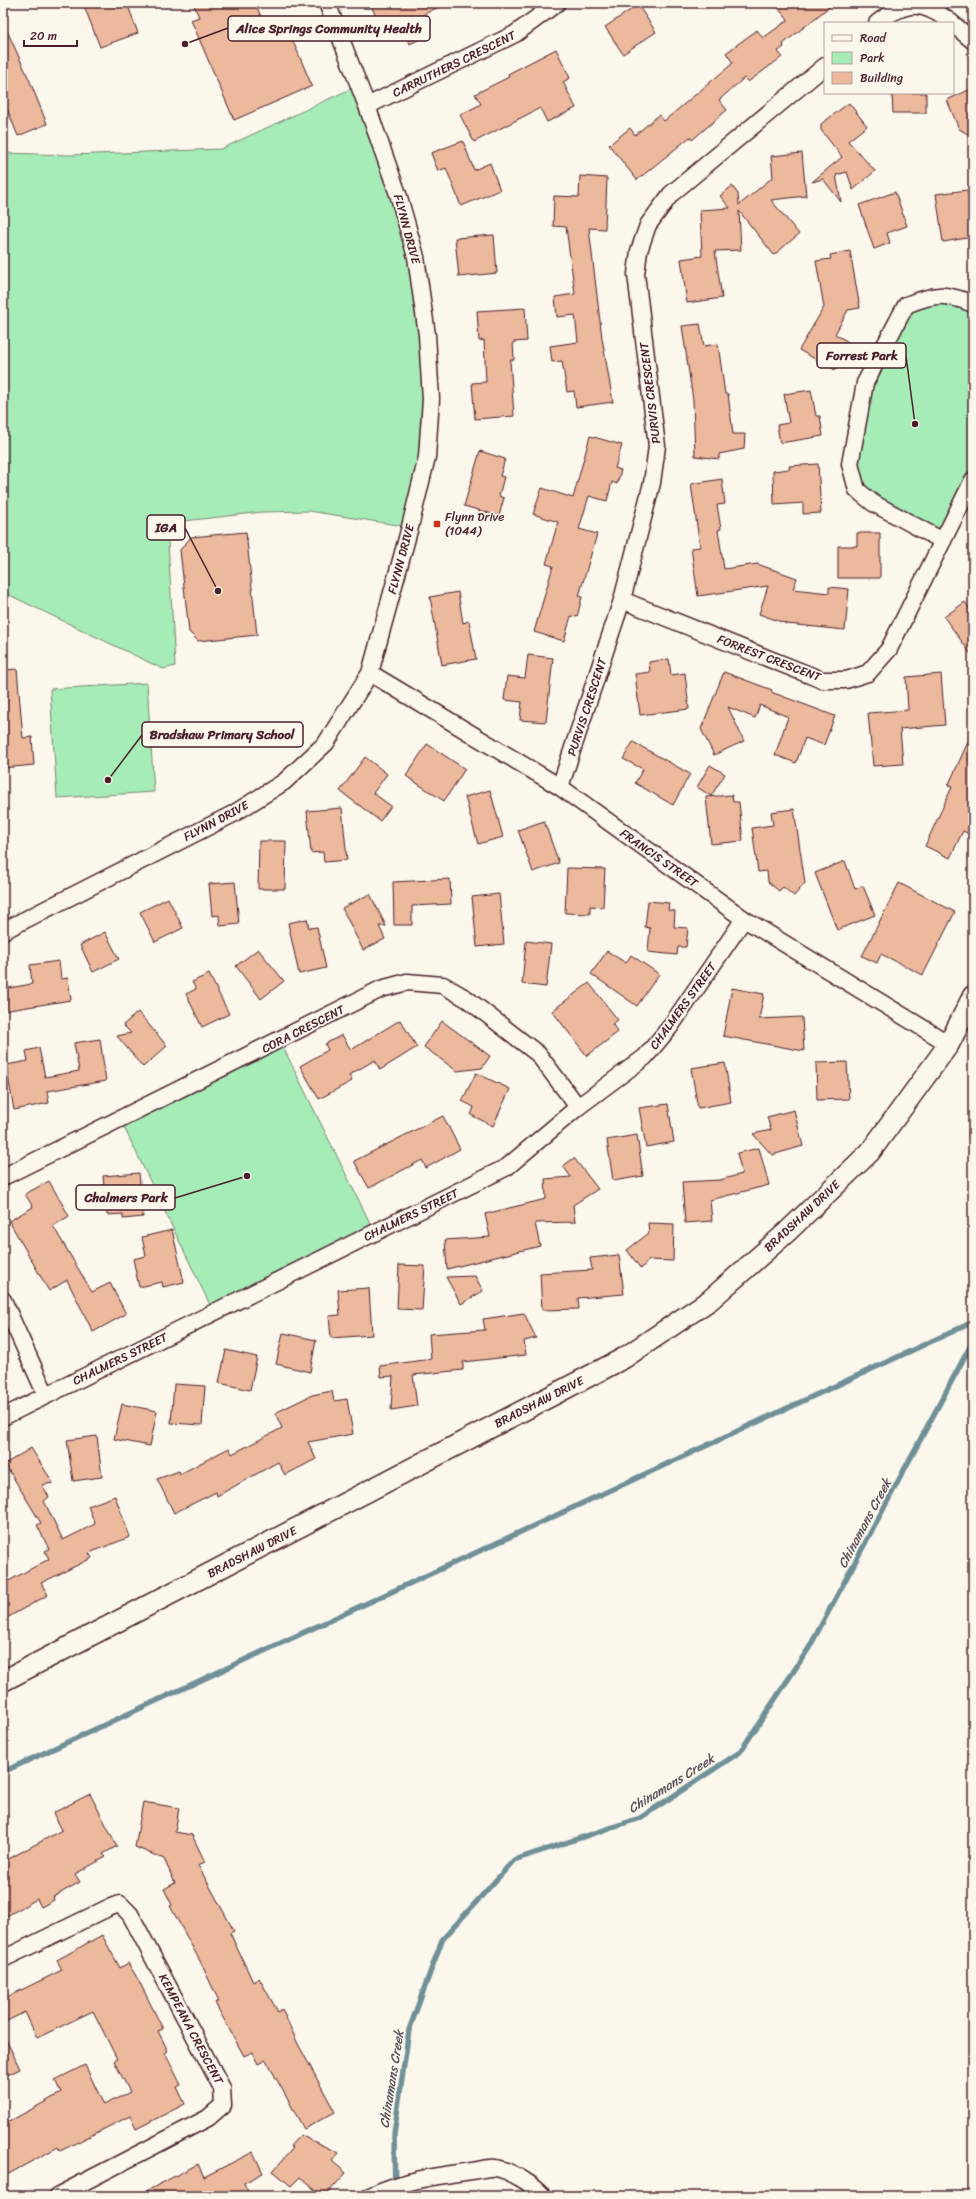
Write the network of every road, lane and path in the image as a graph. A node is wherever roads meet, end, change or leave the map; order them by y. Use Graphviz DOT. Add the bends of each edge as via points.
graph roads {
  1 [pos="327,3"];
  2 [pos="557,3"];
  3 [pos="878,22"];
  4 [pos="952,22"];
  5 [pos="954,24"];
  6 [pos="973,41"];
  7 [pos="824,67"];
  8 [pos="368,106"];
  9 [pos="973,304"];
  10 [pos="973,480"];
  11 [pos="943,541"];
  12 [pos="622,600"];
  13 [pos="370,673"];
  14 [pos="560,787"];
  15 [pos="744,919"];
  16 [pos="3,931"];
  17 [pos="973,996"];
  18 [pos="949,1044"];
  19 [pos="578,1107"];
  20 [pos="3,1177"];
  21 [pos="3,1300"];
  22 [pos="46,1395"];
  23 [pos="3,1417"];
  24 [pos="3,1681"];
  25 [pos="3,1959"];
  26 [pos="539,2191"];
  27 [pos="57,2196"];
  28 [pos="370,2196"];
  1 -- 8 [label="street, FLYNN DRIVE"];
  2 -- 8 [label="street, CARRUTHERS CRESCENT" via="515,34"];
  3 -- 4 [label="street" via="894,9 906,4 920,4 938,11"];
  5 -- 6 [label="street"];
  7 -- 12 [label="street, PURVIS CRESCENT" via="672,194 648,225 639,251 636,274 657,446 652,483"];
  8 -- 13 [label="street, FLYNN DRIVE" via="416,257 427,335 431,399 427,457"];
  9 -- 11 [label="street" via="957,298 932,295 906,305 865,383 850,464 857,490"];
  10 -- 11 [label="street, FORREST CRESCENT"];
  11 -- 12 [label="street, FORREST CRESCENT" via="889,649 868,673 846,680 822,680"];
  12 -- 14 [label="street, PURVIS CRESCENT"];
  13 -- 14 [label="street, FRANCIS STREET"];
  13 -- 16 [label="street, FLYNN DRIVE" via="326,744 284,782 233,814"];
  14 -- 15 [label="street, FRANCIS STREET"];
  15 -- 18 [label="street, FRANCIS STREET"];
  15 -- 19 [label="street, CHALMERS STREET" via="670,1027 645,1057"];
  17 -- 18 [label="street, BRADSHAW DRIVE"];
  18 -- 24 [label="street, BRADSHAW DRIVE" via="870,1152 787,1232 710,1300 624,1358"];
  19 -- 20 [label="street, CORA CRESCENT" via="538,1054 467,999 442,985 407,982 381,989"];
  19 -- 22 [label="street, CHALMERS STREET" via="507,1167"];
  21 -- 22 [label="street"];
  22 -- 23 [label="street, CHALMERS STREET"];
  25 -- 27 [label="street, KEMPEANA CRESCENT" via="120,1904 130,1914 222,2088 223,2105 208,2118"];
  26 -- 28 [label="street" via="496,2167 414,2182"];
}
